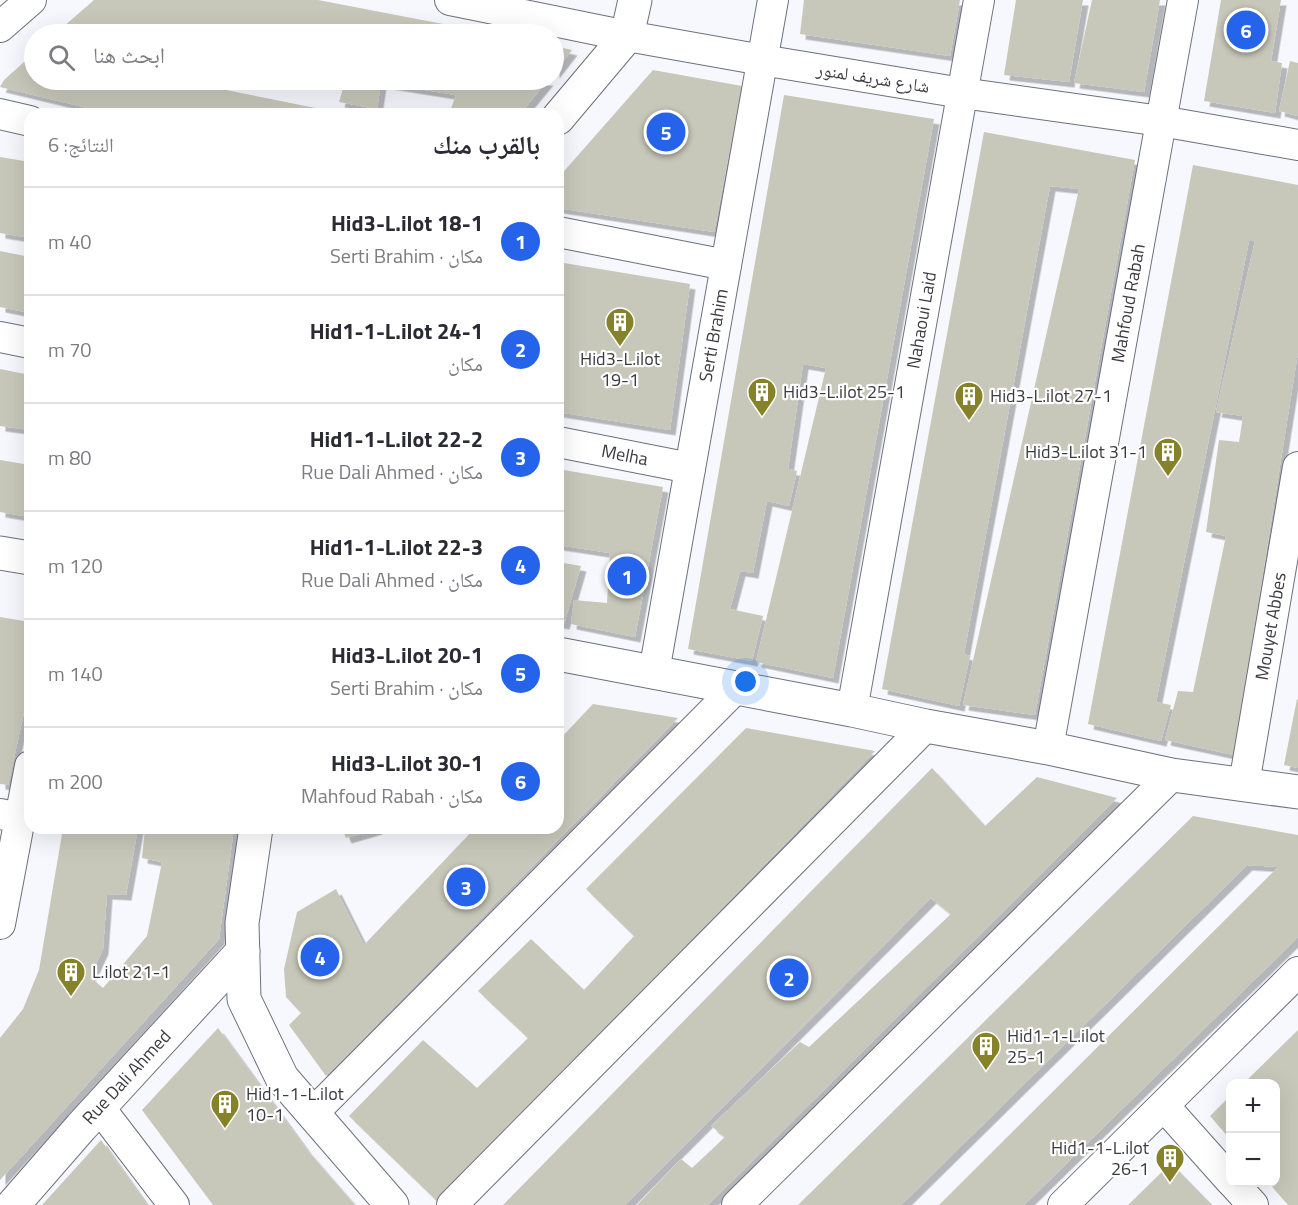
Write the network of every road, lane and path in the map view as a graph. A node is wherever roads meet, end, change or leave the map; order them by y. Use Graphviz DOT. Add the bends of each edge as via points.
graph roads {
  1 [pos="32,0"];
  2 [pos="450,0"];
  3 [pos="634,0"];
  4 [pos="772,0"];
  5 [pos="979,0"];
  6 [pos="1183,0"];
  7 [pos="0,27"];
  8 [pos="627,36"];
  9 [pos="762,60"];
  10 [pos="962,93"];
  11 [pos="564,111"];
  12 [pos="0,114"];
  13 [pos="24,120"];
  14 [pos="1161,121"];
  15 [pos="1298,145"];
  16 [pos="564,233"];
  17 [pos="726,265"];
  18 [pos="0,337"];
  19 [pos="24,342"];
  20 [pos="564,443"];
  21 [pos="1298,467"];
  22 [pos="690,468"];
  23 [pos="0,553"];
  24 [pos="24,557"];
  25 [pos="564,655"];
  26 [pos="654,672"];
  27 [pos="736,688"];
  28 [pos="852,710"];
  29 [pos="926,726"];
  30 [pos="1048,748"];
  31 [pos="1172,775"];
  32 [pos="24,781"];
  33 [pos="1244,784"];
  34 [pos="1298,792"];
  35 [pos="10,816"];
  36 [pos="255,834"];
  37 [pos="0,924"];
  38 [pos="243,951"];
  39 [pos="1298,972"];
  40 [pos="1164,1106"];
  41 [pos="99,1107"];
  42 [pos="312,1114"];
  43 [pos="1226,1175"];
  44 [pos="1236,1187"];
  45 [pos="13,1205"];
  46 [pos="174,1205"];
  47 [pos="392,1205"];
  48 [pos="452,1205"];
  49 [pos="737,1205"];
  50 [pos="1063,1205"];
  51 [pos="1253,1205"];
  1 -- 7 [label="street"];
  2 -- 8 [label="street, شارع شريف لمنور"];
  3 -- 8 [label="street"];
  4 -- 9 [label="street, Serti Brahim"];
  5 -- 10 [label="street, Nahaoui Laid"];
  6 -- 14 [label="street, Mahfoud Rabah"];
  8 -- 9 [label="street, شارع شريف لمنور"];
  8 -- 11 [label="street"];
  9 -- 10 [label="street, شارع شريف لمنور"];
  9 -- 17 [label="street, Serti Brahim"];
  10 -- 14 [label="street, شارع شريف لمنور"];
  10 -- 28 [label="street, Nahaoui Laid"];
  12 -- 13 [label="street"];
  14 -- 15 [label="street, شارع شريف لمنور"];
  14 -- 30 [label="street, Mahfoud Rabah"];
  16 -- 17 [label="street"];
  17 -- 22 [label="street, Serti Brahim"];
  18 -- 19 [label="street"];
  20 -- 22 [label="street, Melha"];
  21 -- 33 [label="street, Mouyet Abbes"];
  22 -- 26 [label="street, Serti Brahim"];
  23 -- 24 [label="street"];
  25 -- 26 [label="street"];
  26 -- 27 [label="street"];
  27 -- 28 [label="street"];
  27 -- 42 [label="street"];
  28 -- 29 [label="street"];
  29 -- 30 [label="street"];
  29 -- 48 [label="street"];
  30 -- 31 [label="street"];
  31 -- 33 [label="street"];
  31 -- 49 [label="street"];
  32 -- 35 [label="street"];
  33 -- 34 [label="street"];
  35 -- 37 [label="street"];
  36 -- 38 [label="street" via="242,923"];
  38 -- 41 [label="street, Rue Dali Ahmed"];
  38 -- 42 [label="street" via="244,999 282,1078"];
  39 -- 40 [label="street"];
  40 -- 43 [label="street"];
  40 -- 50 [label="street"];
  41 -- 45 [label="street, Rue Dali Ahmed"];
  41 -- 46 [label="street"];
  42 -- 47 [label="street"];
  44 -- 51 [label="street"];
}
